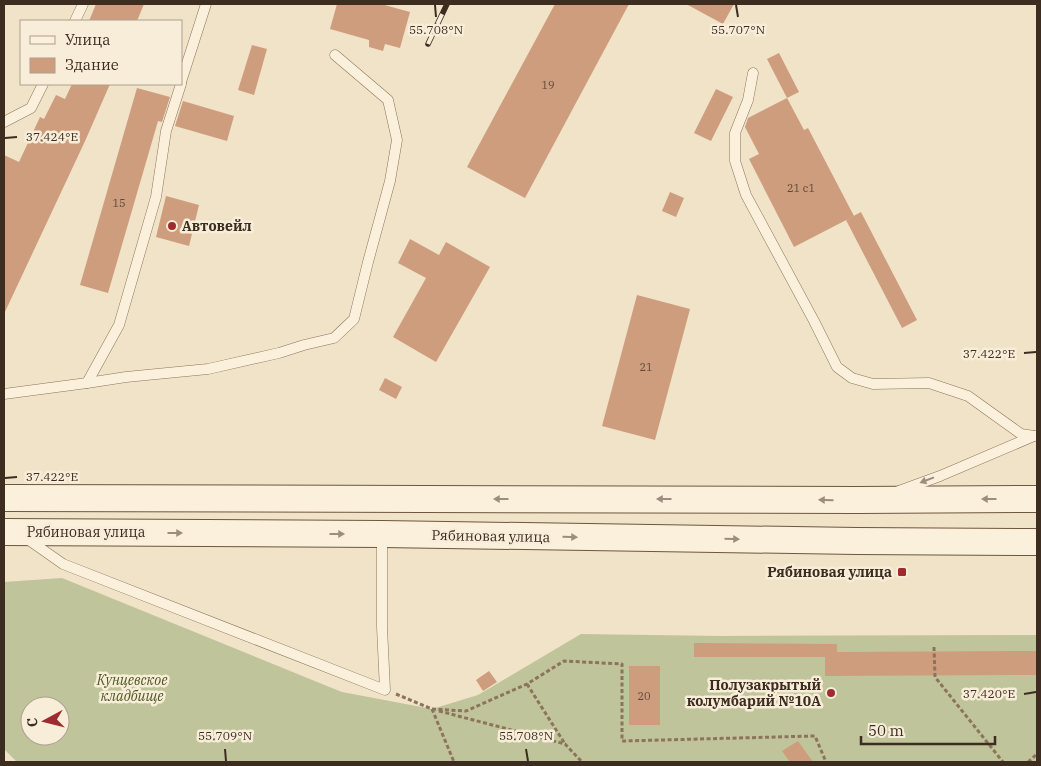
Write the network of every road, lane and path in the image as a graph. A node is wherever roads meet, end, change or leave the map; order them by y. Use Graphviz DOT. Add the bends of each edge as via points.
graph roads {
  1 [pos="83,4"];
  2 [pos="206,4"];
  3 [pos="75,20"];
  4 [pos="335,54"];
  5 [pos="753,73"];
  6 [pos="182,80"];
  7 [pos="42,85"];
  8 [pos="180,85"];
  9 [pos="4,122"];
  10 [pos="87,383"];
  11 [pos="4,394"];
  12 [pos="1036,436"];
  13 [pos="4,498"];
  14 [pos="876,499"];
  15 [pos="1037,499"];
  16 [pos="10,532"];
  17 [pos="382,534"];
  18 [pos="1037,542"];
  19 [pos="934,647"];
  20 [pos="527,684"];
  21 [pos="385,690"];
  22 [pos="432,708"];
  23 [pos="565,744"];
  24 [pos="1037,754"];
  25 [pos="454,762"];
  26 [pos="582,762"];
  27 [pos="826,762"];
  28 [pos="1003,762"];
  29 [pos="1028,762"];
  1 -- 3 [label="lane"];
  2 -- 6 [label="lane"];
  4 -- 10 [label="lane" via="388,100 397,140 390,181 354,320 334,338 279,353 208,369"];
  5 -- 12 [label="lane" via="748,100 734,133 735,161 746,195 837,367 852,378 873,384 929,383 968,396 1021,434"];
  7 -- 9 [label="lane" via="31,108"];
  8 -- 10 [label="lane" via="166,131 156,197 119,325"];
  10 -- 11 [label="lane"];
  12 -- 14 [label="lane, one-way"];
  14 -- 13 [label="main road, one-way"];
  15 -- 14 [label="main road, one-way"];
  16 -- 17 [label="main road, Рябиновая улица, one-way"];
  16 -- 21 [label="lane" via="63,564"];
  17 -- 18 [label="main road, Рябиновая улица, one-way"];
  17 -- 21 [label="lane"];
  19 -- 28 [label="path" via="935,677"];
  20 -- 22 [label="path" via="466,712"];
  20 -- 23 [label="path"];
  20 -- 27 [label="path" via="564,661 622,664 622,741 815,736"];
  21 -- 22 [label="path"];
  22 -- 23 [label="path"];
  22 -- 25 [label="path"];
  23 -- 26 [label="path"];
  24 -- 29 [label="path"];
}
